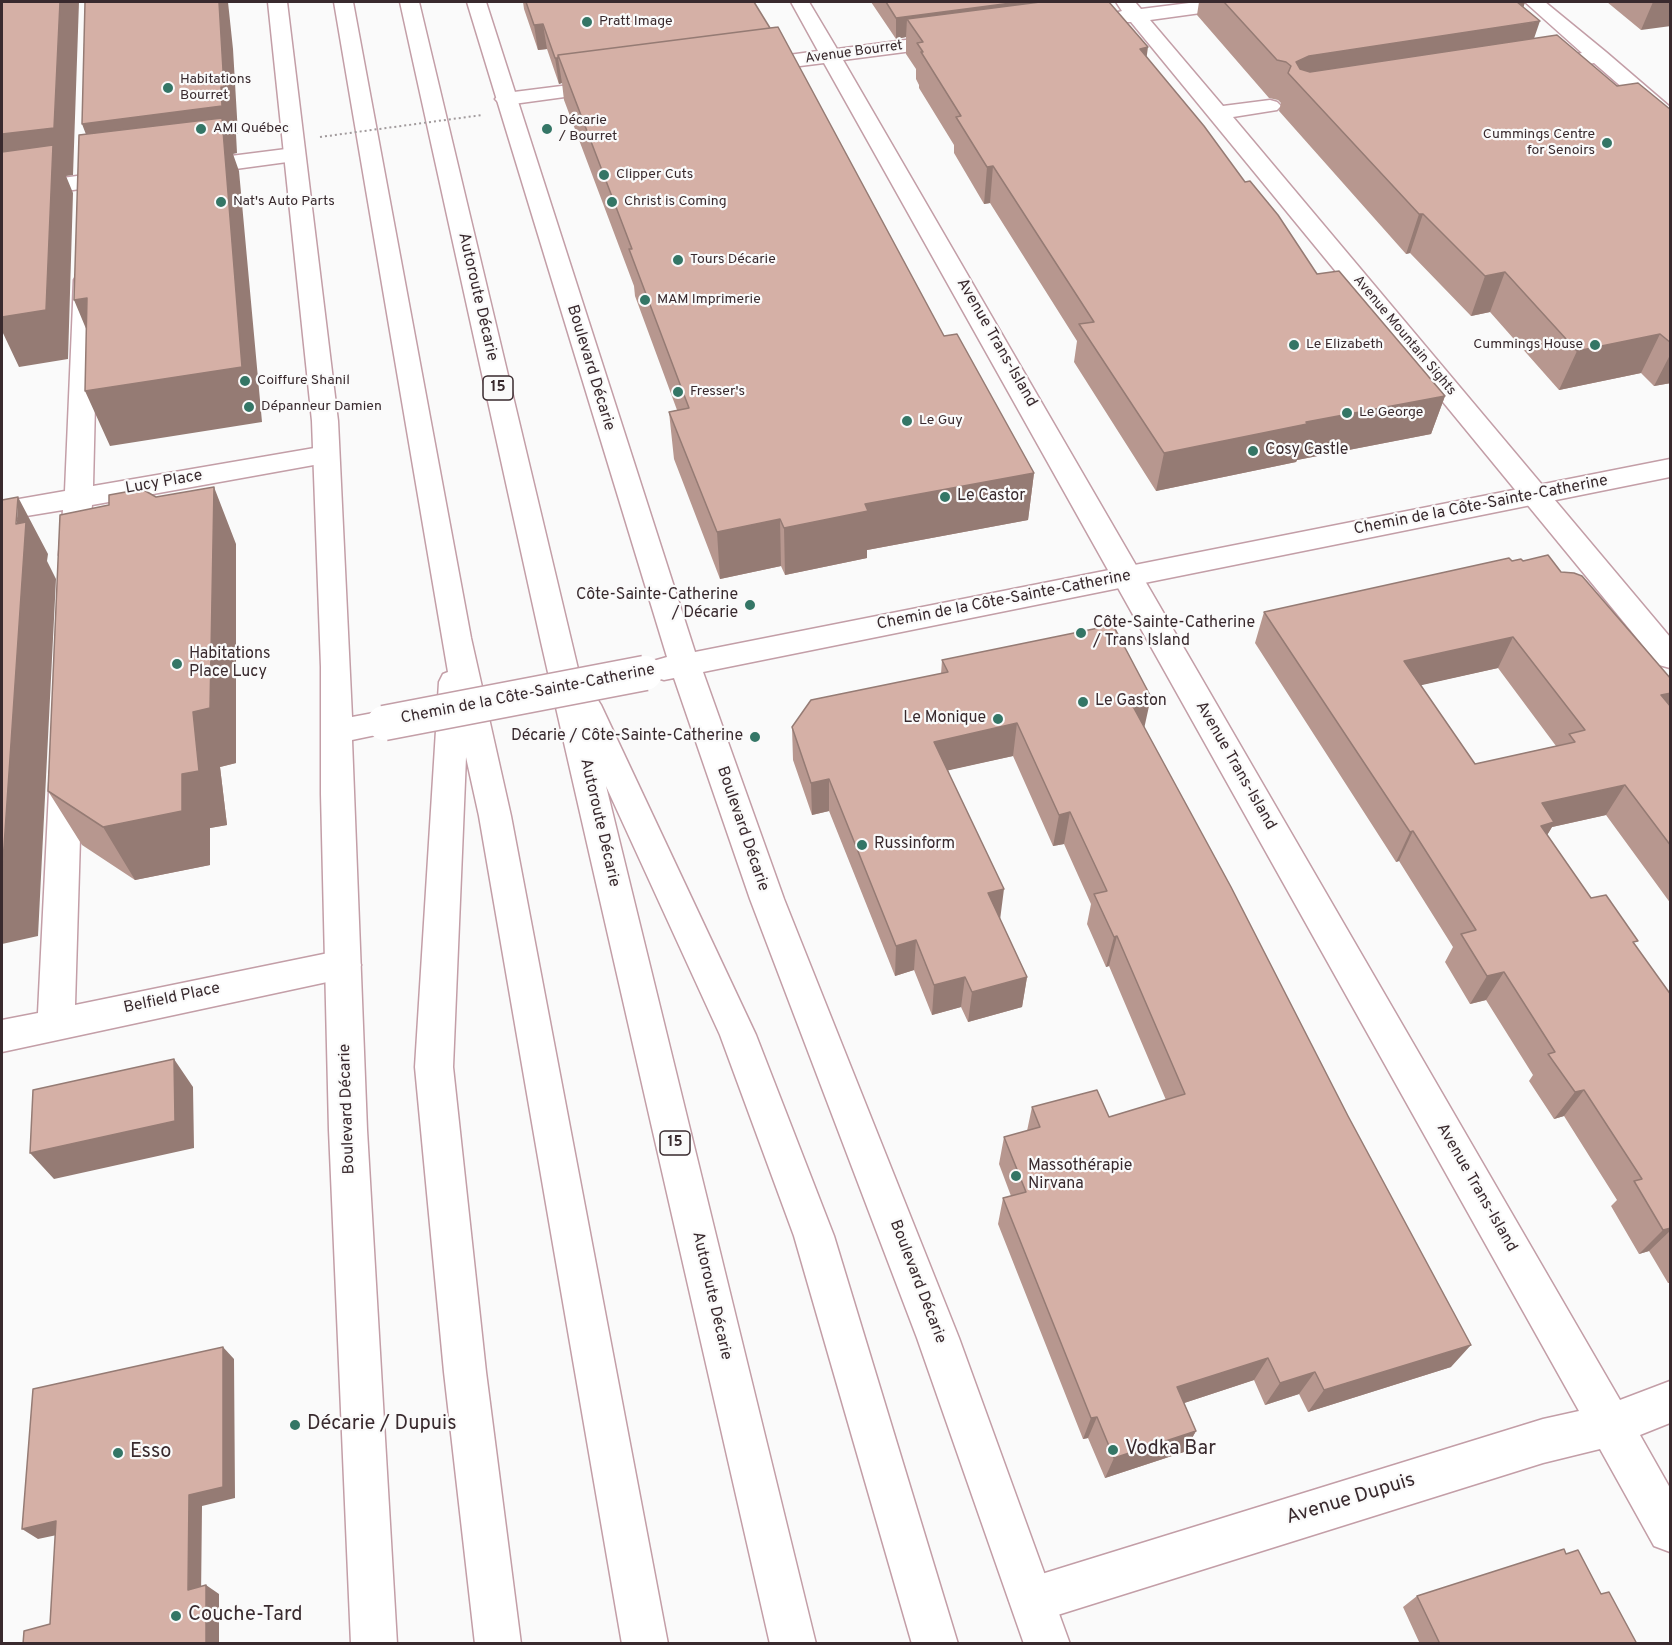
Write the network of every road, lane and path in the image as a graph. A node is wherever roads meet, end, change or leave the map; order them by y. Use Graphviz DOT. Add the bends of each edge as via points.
graph roads {
  1 [pos="277,2"];
  2 [pos="343,2"];
  3 [pos="409,2"];
  4 [pos="476,2"];
  5 [pos="800,2"];
  6 [pos="1238,2"];
  7 [pos="1534,2"];
  8 [pos="1131,9"];
  9 [pos="1093,21"];
  10 [pos="966,38"];
  11 [pos="830,56"];
  12 [pos="1599,56"];
  13 [pos="1525,68"];
  14 [pos="732,69"];
  15 [pos="632,82"];
  16 [pos="506,99"];
  17 [pos="1270,106"];
  18 [pos="1218,113"];
  19 [pos="482,115"];
  20 [pos="1671,117"];
  21 [pos="320,137"];
  22 [pos="87,153"];
  23 [pos="294,155"];
  24 [pos="169,171"];
  25 [pos="146,174"];
  26 [pos="88,181"];
  27 [pos="2,193"];
  28 [pos="87,210"];
  29 [pos="86,258"];
  30 [pos="326,455"];
  31 [pos="1671,468"];
  32 [pos="1536,495"];
  33 [pos="77,498"];
  34 [pos="2,511"];
  35 [pos="1127,576"];
  36 [pos="72,584"];
  37 [pos="456,638"];
  38 [pos="556,642"];
  39 [pos="1671,657"];
  40 [pos="685,666"];
  41 [pos="338,731"];
  42 [pos="66,750"];
  43 [pos="343,965"];
  44 [pos="56,1024"];
  45 [pos="2,1036"];
  46 [pos="1671,1402"];
  47 [pos="1610,1425"];
  48 [pos="1671,1530"];
  49 [pos="1032,1600"];
  50 [pos="374,1644"];
  51 [pos="498,1644"];
  52 [pos="645,1644"];
  53 [pos="793,1644"];
  54 [pos="934,1644"];
  55 [pos="1047,1644"];
  1 -- 23 [label="main road, Boulevard Décarie"];
  2 -- 37 [label="main road"];
  3 -- 38 [label="main road, Autoroute Décarie / 15"];
  4 -- 16 [label="main road, Boulevard Décarie"];
  5 -- 11 [label="main road, Avenue Trans-Island"];
  6 -- 8 [label="main road"];
  7 -- 12 [label="main road"];
  8 -- 9 [label="main road"];
  8 -- 18 [label="main road, Avenue Mountain Sights"];
  10 -- 11 [label="main road, Avenue Bourret"];
  11 -- 14 [label="main road, Avenue Bourret"];
  11 -- 35 [label="main road, Avenue Trans-Island"];
  12 -- 13 [label="main road"];
  12 -- 20 [label="main road"];
  15 -- 16 [label="main road"];
  16 -- 40 [label="main road, Boulevard Décarie"];
  17 -- 18 [label="main road"];
  18 -- 32 [label="main road, Avenue Mountain Sights"];
  19 -- 21 [label="path, bridge"];
  22 -- 26 [label="main road"];
  23 -- 24 [label="main road"];
  23 -- 30 [label="main road, Boulevard Décarie" via="316,330"];
  25 -- 26 [label="main road"];
  26 -- 27 [label="main road"];
  26 -- 28 [label="main road"];
  29 -- 33 [label="main road"];
  30 -- 33 [label="main road, Lucy Place"];
  30 -- 41 [label="main road, Boulevard Décarie"];
  31 -- 32 [label="main road, Chemin de la Côte-Sainte-Catherine"];
  32 -- 35 [label="main road, Chemin de la Côte-Sainte-Catherine"];
  32 -- 39 [label="main road, Avenue Mountain Sights"];
  33 -- 34 [label="main road, Lucy Place"];
  33 -- 36 [label="main road"];
  35 -- 40 [label="main road, Chemin de la Côte-Sainte-Catherine"];
  35 -- 47 [label="main road, Avenue Trans-Island"];
  37 -- 51 [label="main road" via="434,1067"];
  37 -- 52 [label="main road" via="495,816"];
  38 -- 53 [label="main road, Autoroute Décarie / 15"];
  38 -- 54 [label="main road" via="738,1035 781,1147 814,1236"];
  40 -- 41 [label="main road, Chemin de la Côte-Sainte-Catherine, bridge"];
  40 -- 49 [label="main road, Boulevard Décarie" via="767,899 902,1242"];
  41 -- 43 [label="main road, Boulevard Décarie"];
  42 -- 44 [label="main road"];
  43 -- 44 [label="main road, Belfield Place"];
  43 -- 50 [label="main road, Boulevard Décarie"];
  44 -- 45 [label="main road, Belfield Place"];
  46 -- 47 [label="main road, Avenue Dupuis"];
  47 -- 48 [label="main road, Avenue Trans-Island"];
  47 -- 49 [label="main road, Avenue Dupuis" via="1543,1441"];
  49 -- 55 [label="main road, Boulevard Décarie"];
}
